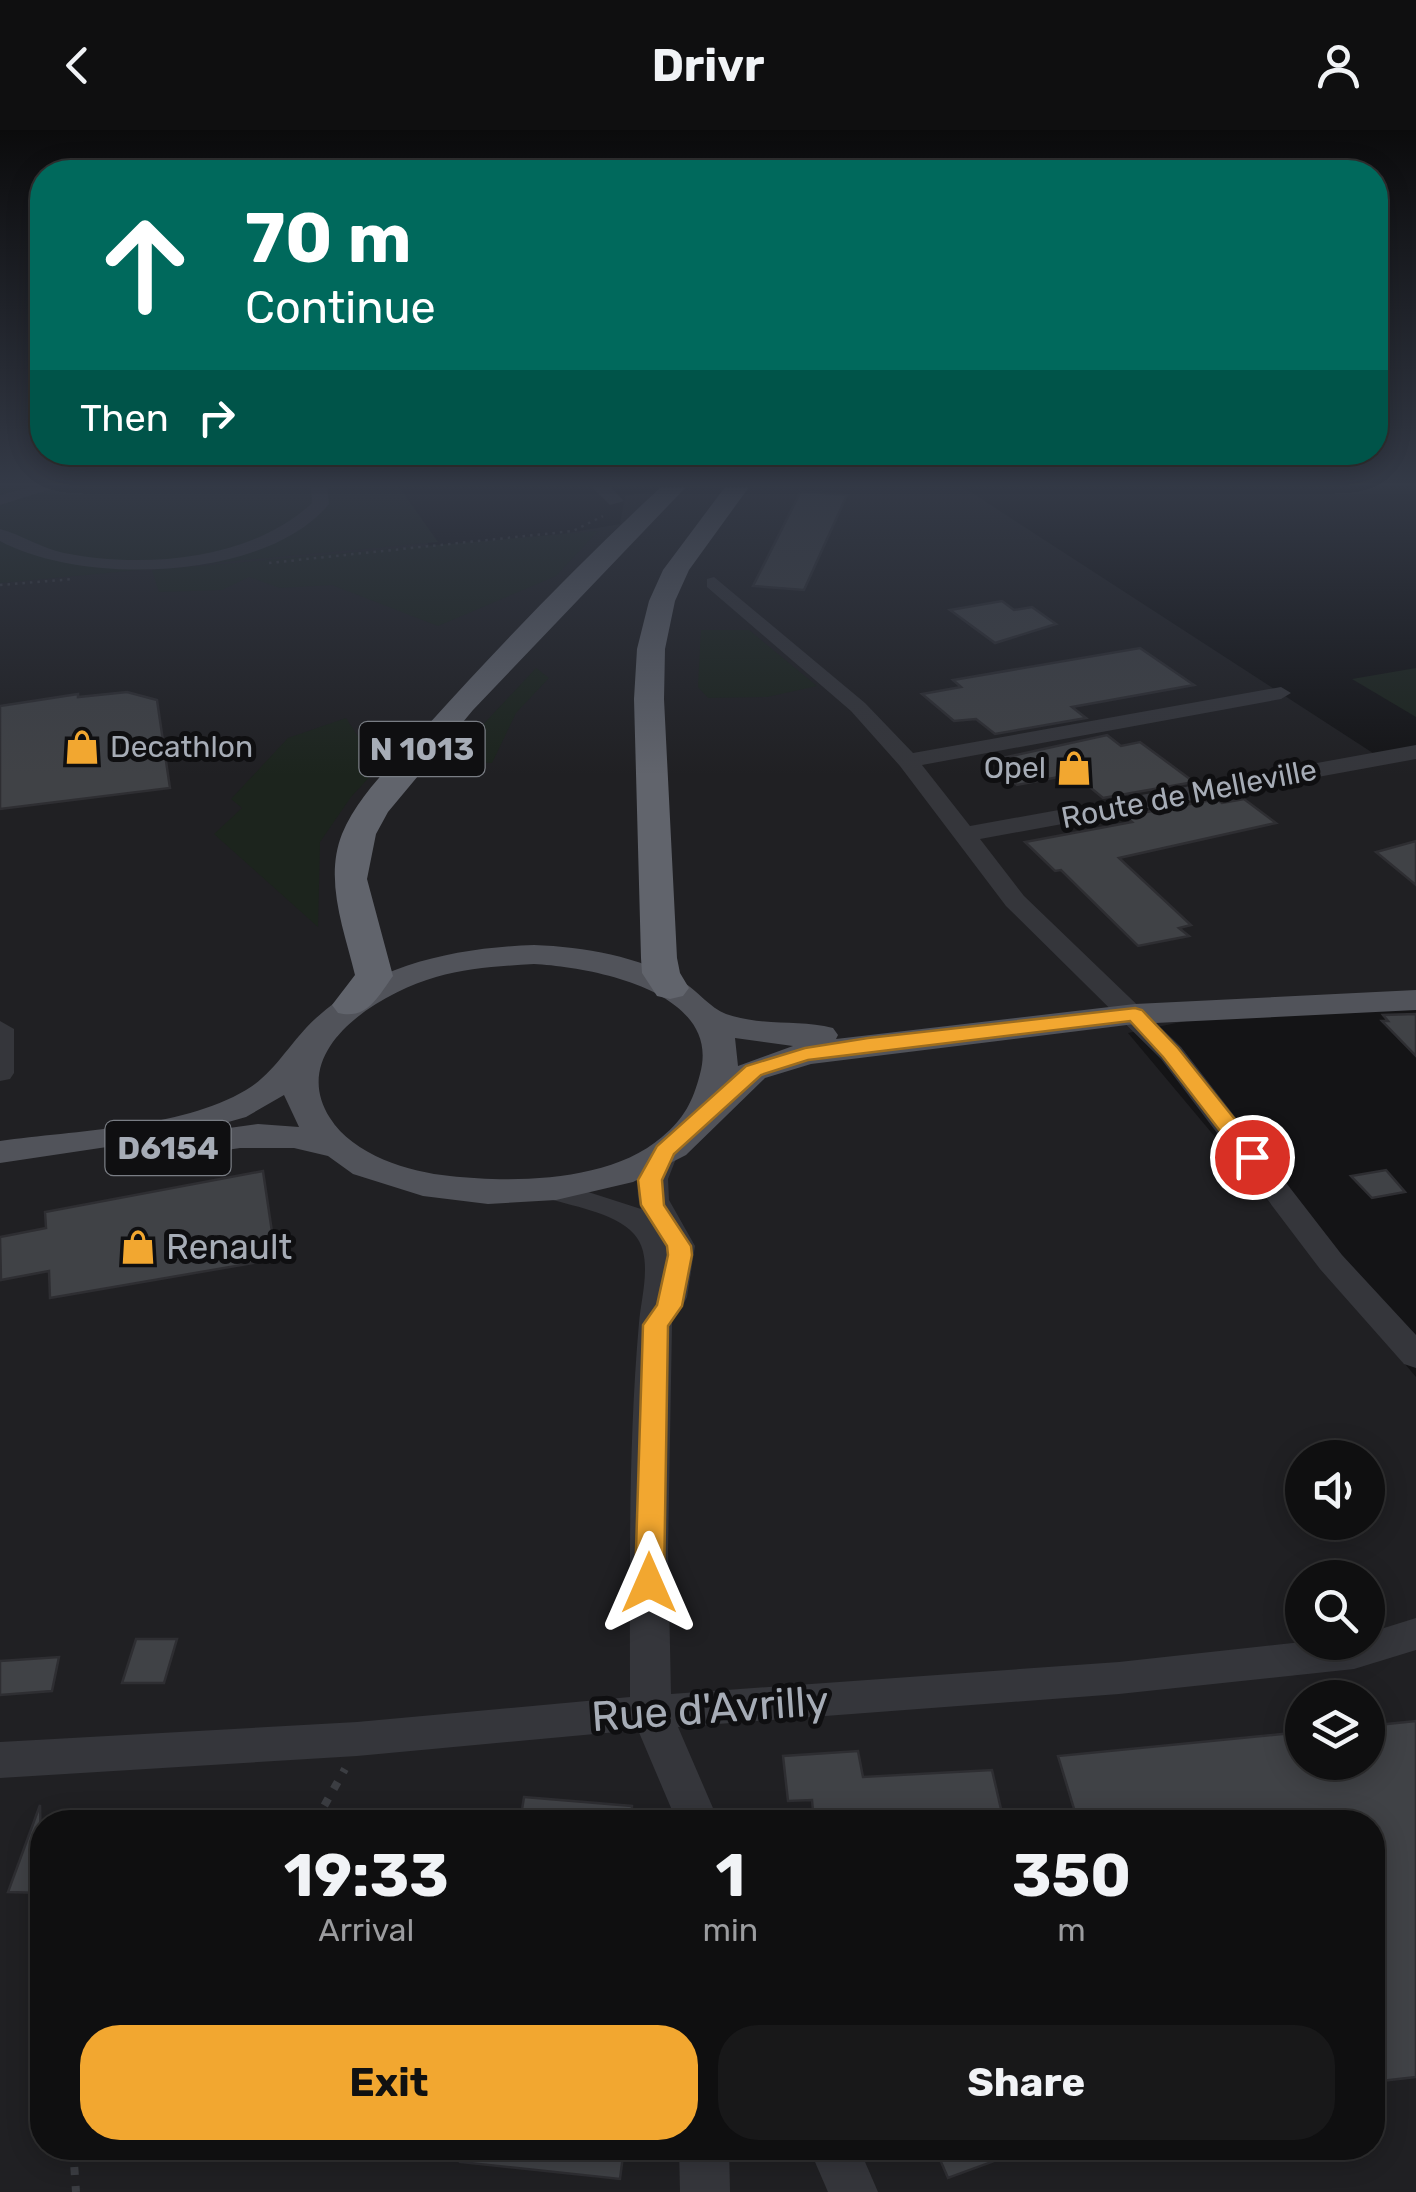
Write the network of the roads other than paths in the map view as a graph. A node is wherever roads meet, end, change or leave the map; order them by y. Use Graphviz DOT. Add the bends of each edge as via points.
graph roads {
  1 [pos="577,583"];
  2 [pos="670,583"];
  3 [pos="714,583"];
  4 [pos="1281,694"];
  5 [pos="1416,752"];
  6 [pos="908,761"];
  7 [pos="962,835"];
  8 [pos="670,988"];
  9 [pos="1416,991"];
  10 [pos="1416,1000"];
  11 [pos="351,1004"];
  12 [pos="1128,1007"];
  13 [pos="706,1018"];
  14 [pos="0,1030"];
  15 [pos="314,1041"];
  16 [pos="0,1073"];
  17 [pos="706,1114"];
  18 [pos="335,1147"];
  19 [pos="664,1151"];
  20 [pos="0,1152"];
  21 [pos="0,1174"];
  22 [pos="554,1190"];
  23 [pos="655,1325"];
  24 [pos="1416,1356"];
  25 [pos="1416,1634"];
  26 [pos="651,1713"];
  27 [pos="0,1760"];
  28 [pos="693,1810"];
  29 [pos="704,2160"];
  30 [pos="839,2160"];
  31 [pos="705,2192"];
  32 [pos="853,2192"];
  1 -- 11 [label="highway, N 1013" via="389,786 359,834 350,879 374,976"];
  2 -- 8 [label="highway" via="652,645 649,694 659,958"];
  3 -- 6 [label="street" via="858,707"];
  4 -- 6 [label="street"];
  5 -- 7 [label="street, Route de Melleville"];
  6 -- 7 [label="street"];
  7 -- 12 [label="street" via="1015,900"];
  8 -- 11 [label="main road" via="569,957 490,957 414,973"];
  8 -- 13 [label="main road"];
  9 -- 12 [label="main road" via="1293,992"];
  10 -- 12 [label="main road"];
  11 -- 15 [label="main road"];
  12 -- 13 [label="main road" via="787,1038"];
  12 -- 17 [label="main road" via="805,1054 754,1070"];
  12 -- 24 [label="street" via="1331,1262"];
  13 -- 17 [label="main road" via="722,1048 722,1081"];
  14 -- 16 [label="street"];
  15 -- 18 [label="main road, D6154" via="302,1068 301,1096 312,1122"];
  15 -- 20 [label="main road, D6154" via="285,1076 241,1106"];
  17 -- 19 [label="main road"];
  18 -- 21 [label="main road, D6154" via="268,1133"];
  18 -- 22 [label="main road, D6154" via="383,1175 446,1191"];
  19 -- 22 [label="main road" via="632,1168"];
  19 -- 23 [label="street" via="651,1192 680,1255 669,1306"];
  22 -- 23 [label="street" via="614,1208 647,1228 661,1268"];
  23 -- 26 [label="street"];
  25 -- 26 [label="street, Rue d'Avrilly" via="1354,1654"];
  26 -- 27 [label="street, Rue d'Avrilly"];
  26 -- 28 [label="street"];
  29 -- 31 [label="street"];
  30 -- 32 [label="street"];
}
